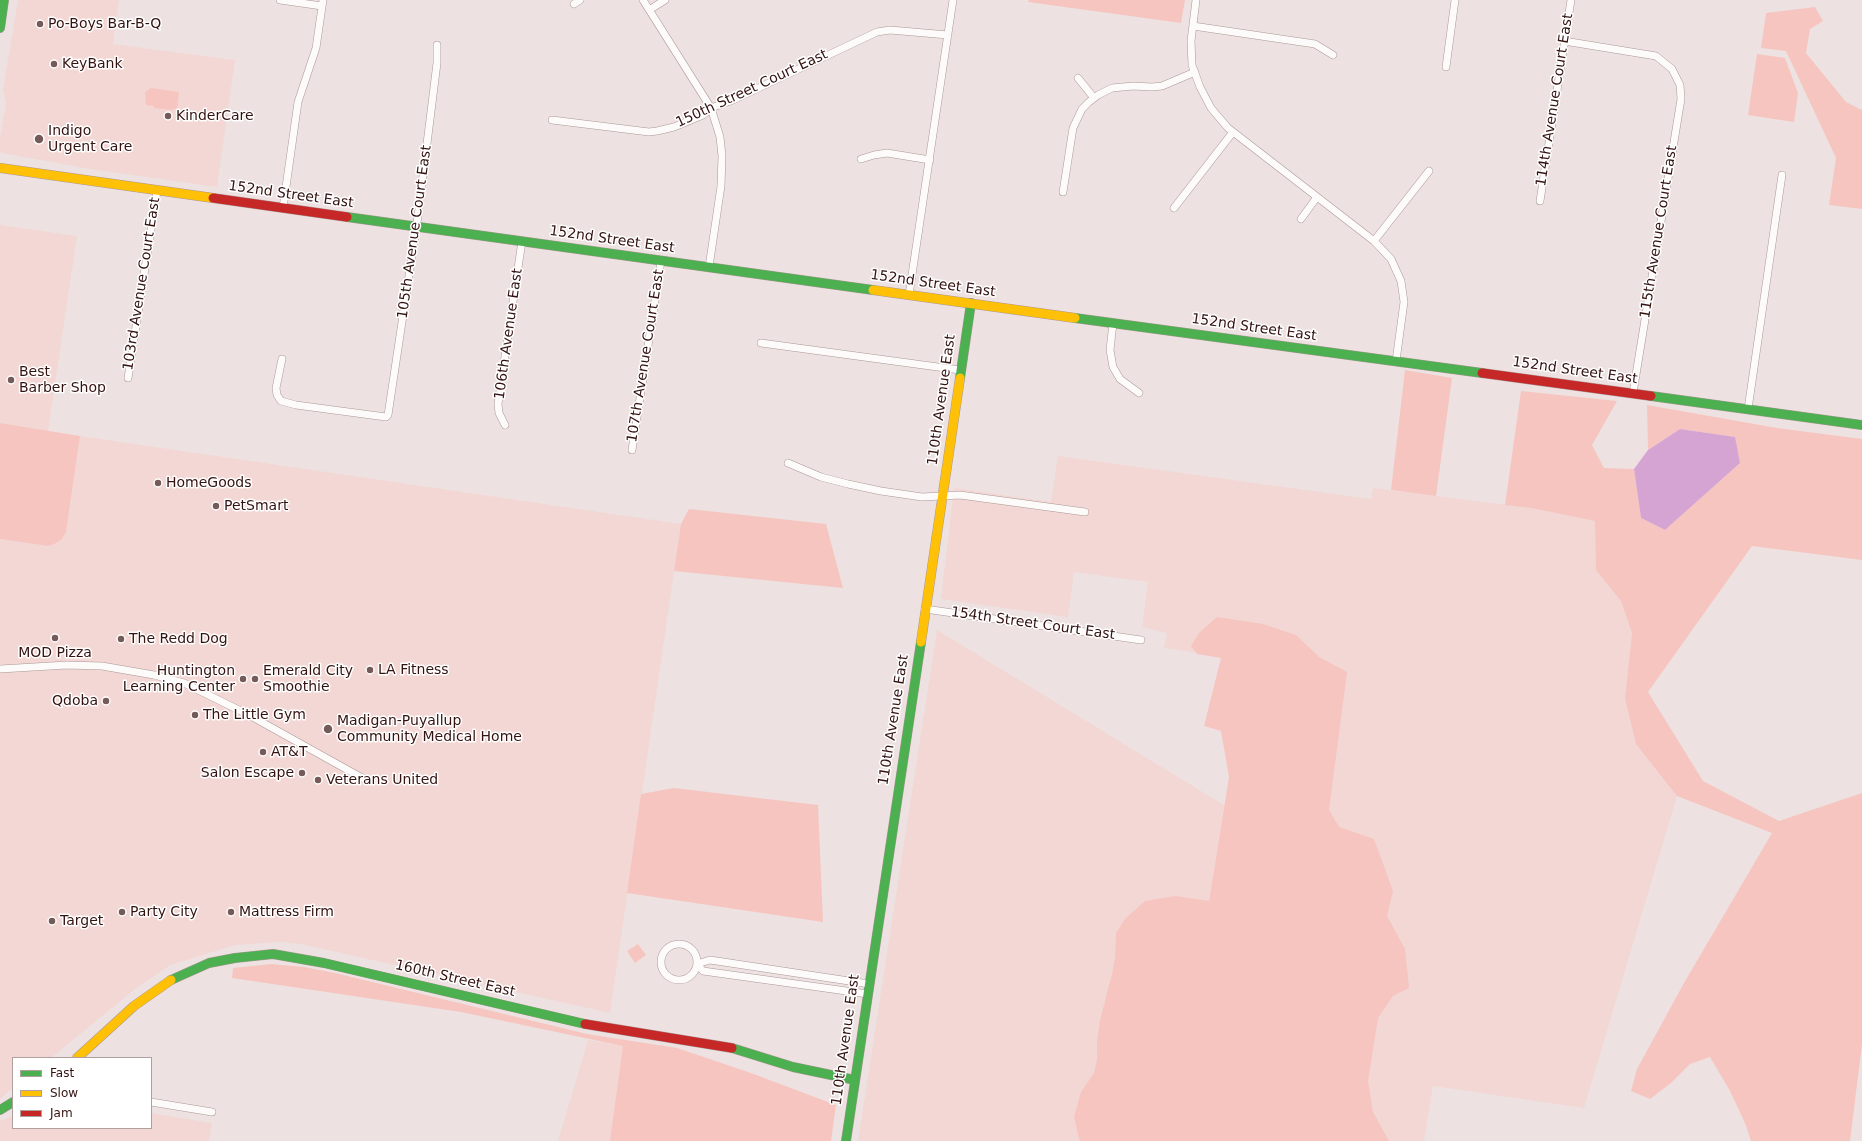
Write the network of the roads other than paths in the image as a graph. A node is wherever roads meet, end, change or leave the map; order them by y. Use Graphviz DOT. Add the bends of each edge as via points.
graph roads {
  1 [pos="4,0"];
  2 [pos="280,0"];
  3 [pos="643,0"];
  4 [pos="665,0"];
  5 [pos="953,0"];
  6 [pos="1196,0"];
  7 [pos="1455,0"];
  8 [pos="1571,0"];
  9 [pos="323,3"];
  10 [pos="649,10"];
  11 [pos="1193,26"];
  12 [pos="0,28"];
  13 [pos="948,35"];
  14 [pos="1564,41"];
  15 [pos="437,45"];
  16 [pos="1333,55"];
  17 [pos="1446,67"];
  18 [pos="1194,72"];
  19 [pos="1078,78"];
  20 [pos="1094,98"];
  21 [pos="711,108"];
  22 [pos="552,120"];
  23 [pos="1233,132"];
  24 [pos="861,159"];
  25 [pos="930,160"];
  26 [pos="0,168"];
  27 [pos="1429,171"];
  28 [pos="1782,175"];
  29 [pos="157,191"];
  30 [pos="1063,192"];
  31 [pos="1317,197"];
  32 [pos="1540,200"];
  33 [pos="283,208"];
  34 [pos="1174,208"];
  35 [pos="1301,219"];
  36 [pos="416,227"];
  37 [pos="522,241"];
  38 [pos="1374,241"];
  39 [pos="661,261"];
  40 [pos="709,267"];
  41 [pos="909,295"];
  42 [pos="970,303"];
  43 [pos="1113,323"];
  44 [pos="761,343"];
  45 [pos="282,359"];
  46 [pos="1396,361"];
  47 [pos="960,370"];
  48 [pos="128,378"];
  49 [pos="1138,393"];
  50 [pos="1633,393"];
  51 [pos="1748,409"];
  52 [pos="1862,425"];
  53 [pos="506,426"];
  54 [pos="632,450"];
  55 [pos="788,463"];
  56 [pos="943,497"];
  57 [pos="1085,512"];
  58 [pos="925,609"];
  59 [pos="1141,640"];
  60 [pos="0,669"];
  61 [pos="364,779"];
  62 [pos="697,964"];
  63 [pos="869,984"];
  64 [pos="868,994"];
  65 [pos="78,1057"];
  66 [pos="855,1080"];
  67 [pos="152,1102"];
  68 [pos="12,1103"];
  69 [pos="0,1110"];
  70 [pos="212,1112"];
  71 [pos="846,1141"];
  1 -- 12 [label="main road"];
  2 -- 9 [label="street"];
  3 -- 10 [label="street"];
  4 -- 10 [label="street"];
  5 -- 13 [label="street"];
  6 -- 11 [label="street"];
  7 -- 17 [label="street"];
  8 -- 14 [label="street, 114th Avenue Court East"];
  9 -- 33 [label="street" via="316,48 298,102"];
  10 -- 21 [label="street"];
  11 -- 16 [label="street" via="1315,44"];
  11 -- 18 [label="street" via="1191,41"];
  13 -- 21 [label="street, 150th Street Court East" via="890,30 877,32"];
  13 -- 25 [label="street"];
  14 -- 32 [label="street, 114th Avenue Court East"];
  14 -- 50 [label="street, 115th Avenue Court East" via="1649,54 1662,60 1675,73 1680,85 1682,99"];
  15 -- 36 [label="street, 105th Avenue Court East" via="437,63"];
  18 -- 20 [label="street" via="1162,86 1122,86 1112,88"];
  18 -- 23 [label="street" via="1211,108"];
  19 -- 20 [label="street"];
  20 -- 30 [label="street" via="1082,109 1072,128"];
  21 -- 22 [label="street, 150th Street Court East" via="703,115 674,127 649,132"];
  21 -- 40 [label="street" via="720,137 722,156 721,186"];
  23 -- 31 [label="street"];
  23 -- 34 [label="street"];
  24 -- 25 [label="street" via="887,153"];
  25 -- 41 [label="street"];
  26 -- 29 [label="main road, 152nd Street East"];
  27 -- 38 [label="street"];
  28 -- 51 [label="street"];
  29 -- 33 [label="main road, 152nd Street East"];
  29 -- 48 [label="street, 103rd Avenue Court East"];
  31 -- 35 [label="street"];
  31 -- 38 [label="street"];
  33 -- 36 [label="main road, 152nd Street East"];
  36 -- 37 [label="main road, 152nd Street East"];
  36 -- 45 [label="street, 105th Avenue Court East" via="390,409 386,417 281,401 276,388"];
  37 -- 39 [label="main road, 152nd Street East"];
  37 -- 53 [label="street, 106th Avenue East" via="498,404 501,420"];
  38 -- 46 [label="street" via="1391,259 1401,281 1404,302"];
  39 -- 40 [label="main road, 152nd Street East"];
  39 -- 54 [label="street, 107th Avenue Court East"];
  40 -- 41 [label="main road, 152nd Street East"];
  41 -- 42 [label="main road, 152nd Street East"];
  42 -- 43 [label="main road, 152nd Street East"];
  42 -- 47 [label="main road, 110th Avenue East"];
  43 -- 46 [label="main road, 152nd Street East"];
  43 -- 49 [label="street" via="1110,350 1113,367 1120,379"];
  44 -- 47 [label="street"];
  46 -- 50 [label="main road, 152nd Street East"];
  47 -- 56 [label="main road, 110th Avenue East"];
  50 -- 51 [label="main road, 152nd Street East"];
  51 -- 52 [label="main road, 152nd Street East"];
  55 -- 56 [label="street" via="848,484 922,497"];
  56 -- 57 [label="street" via="960,495"];
  56 -- 58 [label="main road, 110th Avenue East"];
  58 -- 59 [label="street, 154th Street Court East"];
  58 -- 63 [label="main road, 110th Avenue East"];
  60 -- 61 [label="street" via="67,665 102,666 184,683 249,715"];
  62 -- 62 [label="street" via="694,952 685,945 668,948 662,957 666,974 676,979 687,978"];
  62 -- 63 [label="street" via="710,960"];
  62 -- 64 [label="street" via="703,971"];
  63 -- 64 [label="main road, 110th Avenue East"];
  64 -- 66 [label="main road, 110th Avenue East"];
  65 -- 66 [label="main road, 160th Street East" via="151,992 181,974 235,958 273,954 311,960 590,1025 731,1048 793,1067"];
  66 -- 71 [label="main road, 110th Avenue East"];
  67 -- 70 [label="street"];
  68 -- 69 [label="main road"];
}
